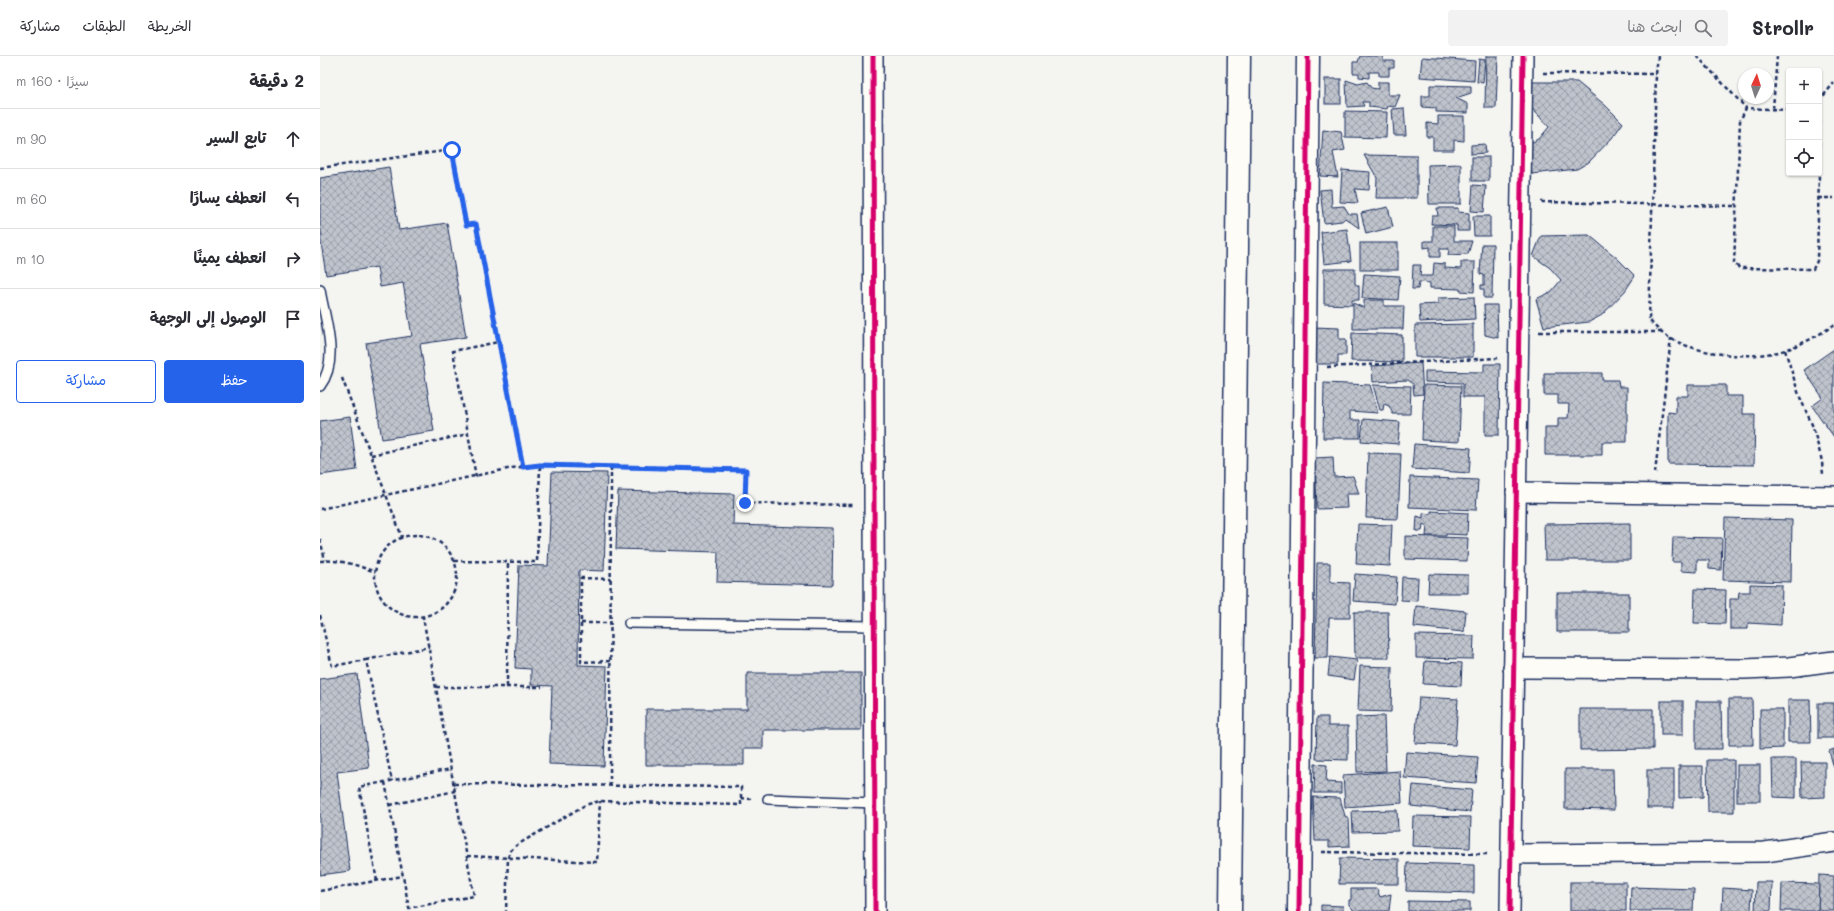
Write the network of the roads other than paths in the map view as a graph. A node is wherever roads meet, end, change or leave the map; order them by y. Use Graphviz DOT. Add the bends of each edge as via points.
graph roads {
  1 [pos="873,56"];
  2 [pos="1238,56"];
  3 [pos="1308,56"];
  4 [pos="1523,65"];
  5 [pos="320,290"];
  6 [pos="320,386"];
  7 [pos="1516,492"];
  8 [pos="1830,496"];
  9 [pos="629,623"];
  10 [pos="874,626"];
  11 [pos="1834,661"];
  12 [pos="1513,668"];
  13 [pos="768,799"];
  14 [pos="874,803"];
  15 [pos="1834,842"];
  16 [pos="1511,854"];
  17 [pos="875,911"];
  18 [pos="1230,911"];
  19 [pos="1299,911"];
  20 [pos="1510,911"];
  1 -- 10 [label="street"];
  2 -- 18 [label="street"];
  3 -- 19 [label="street"];
  4 -- 7 [label="street"];
  5 -- 6 [label="lane" via="331,362 326,379"];
  7 -- 8 [label="street"];
  7 -- 12 [label="street"];
  9 -- 10 [label="lane"];
  10 -- 14 [label="street"];
  11 -- 12 [label="street" via="1744,669"];
  12 -- 16 [label="street"];
  13 -- 14 [label="lane"];
  14 -- 17 [label="street"];
  15 -- 16 [label="street" via="1765,852"];
  16 -- 20 [label="street"];
}
